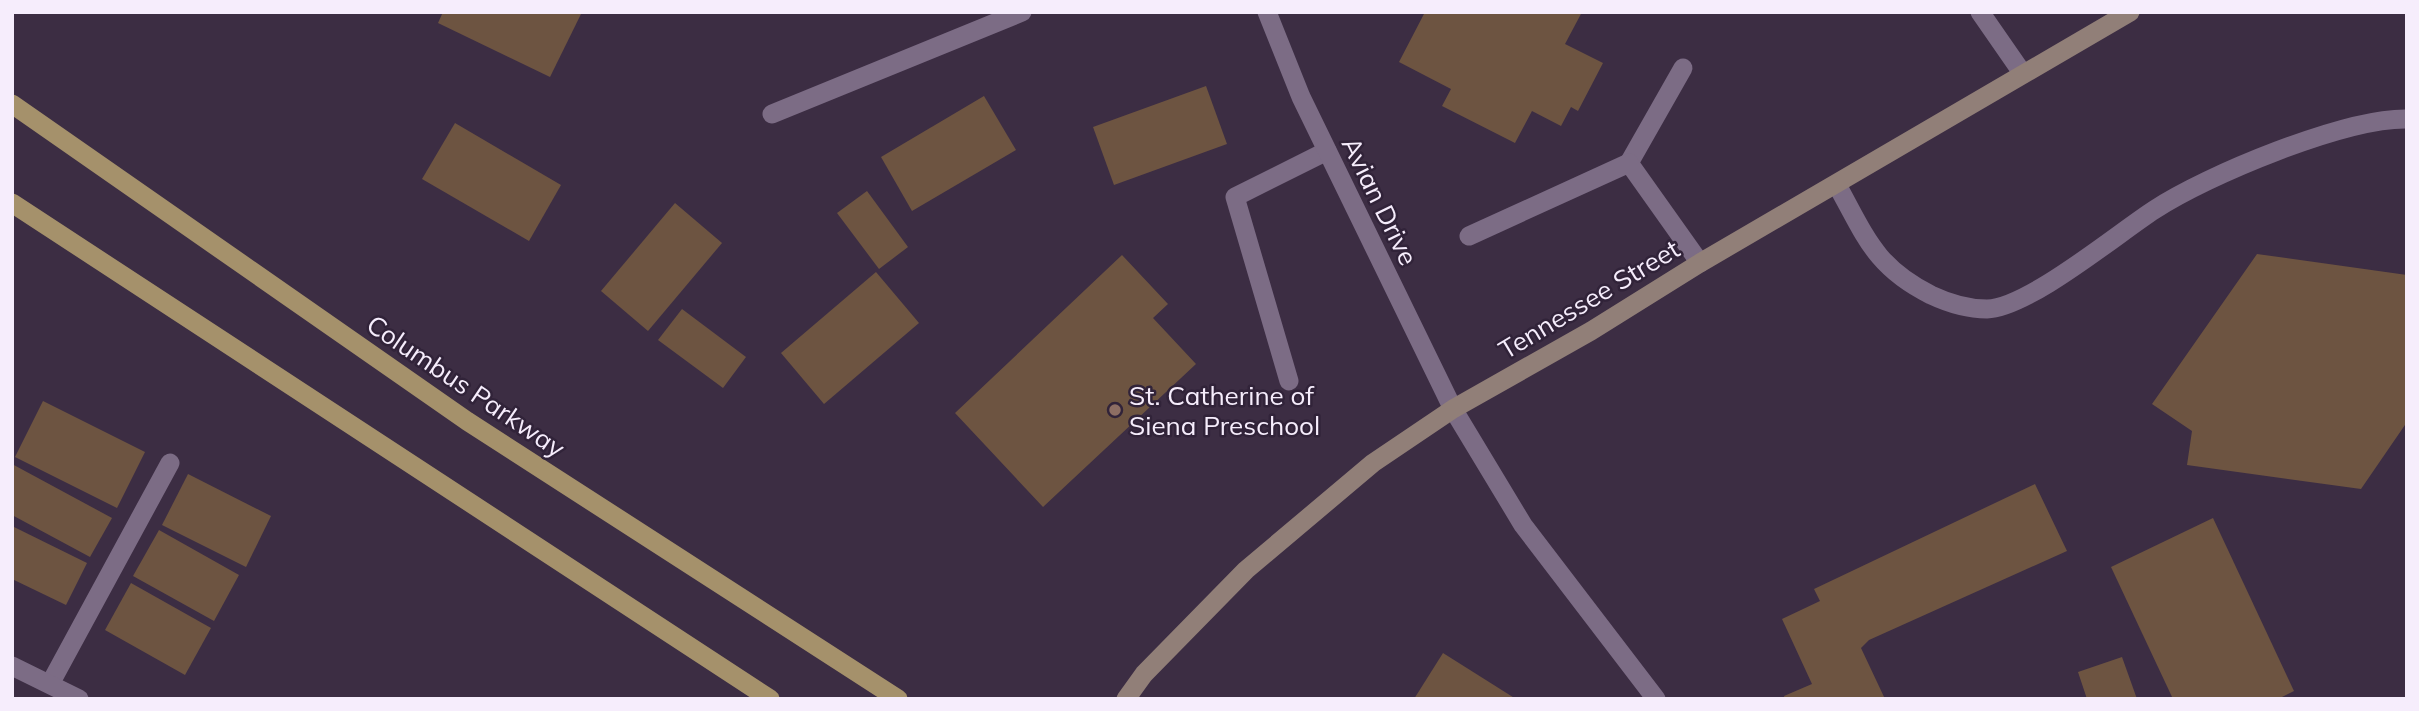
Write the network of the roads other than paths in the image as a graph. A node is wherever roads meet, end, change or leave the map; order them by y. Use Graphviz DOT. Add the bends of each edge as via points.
graph roads {
  1 [pos="1022,12"];
  2 [pos="1267,12"];
  3 [pos="1980,12"];
  4 [pos="2130,12"];
  5 [pos="1683,68"];
  6 [pos="2023,74"];
  7 [pos="12,104"];
  8 [pos="772,114"];
  9 [pos="2407,119"];
  10 [pos="1327,151"];
  11 [pos="1629,163"];
  12 [pos="1837,185"];
  13 [pos="12,203"];
  14 [pos="1469,236"];
  15 [pos="1700,264"];
  16 [pos="1289,381"];
  17 [pos="1453,409"];
  18 [pos="170,463"];
  19 [pos="12,666"];
  20 [pos="50,684"];
  21 [pos="79,699"];
  22 [pos="769,699"];
  23 [pos="898,699"];
  24 [pos="1126,699"];
  25 [pos="1656,699"];
  1 -- 8 [label="street"];
  2 -- 10 [label="street, Avian Drive"];
  3 -- 6 [label="street"];
  4 -- 6 [label="main road, Tennessee Street"];
  5 -- 11 [label="street"];
  6 -- 12 [label="main road, Tennessee Street"];
  7 -- 23 [label="main road, Columbus Parkway" via="467,421"];
  9 -- 12 [label="street" via="2322,136 2237,169 2157,208 2020,299 1989,309 1960,306 1903,281 1874,251"];
  10 -- 16 [label="street" via="1235,197"];
  10 -- 17 [label="street, Avian Drive"];
  11 -- 14 [label="street"];
  11 -- 15 [label="street"];
  12 -- 15 [label="main road, Tennessee Street"];
  13 -- 22 [label="main road"];
  15 -- 17 [label="main road, Tennessee Street"];
  17 -- 24 [label="main road, Tennessee Street" via="1373,463 1245,570 1144,674"];
  17 -- 25 [label="street, Avian Drive" via="1522,526"];
  18 -- 20 [label="street"];
  19 -- 20 [label="street"];
  20 -- 21 [label="street"];
}
